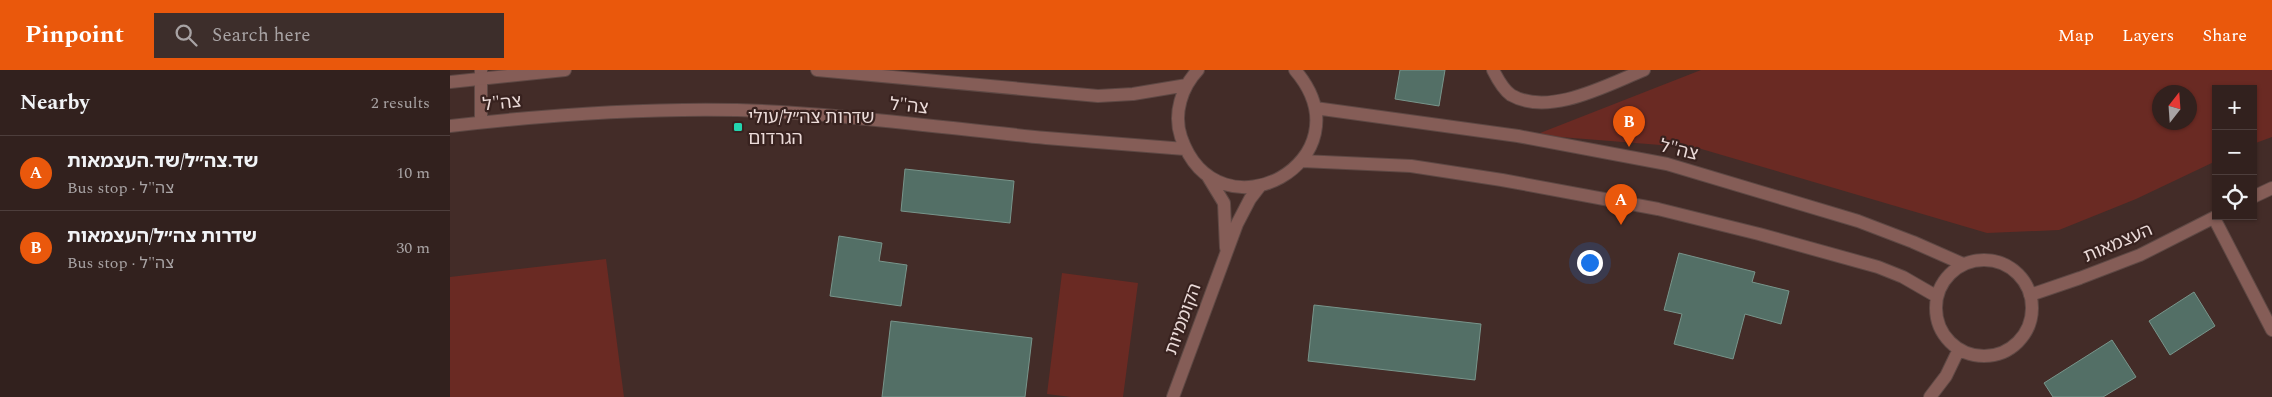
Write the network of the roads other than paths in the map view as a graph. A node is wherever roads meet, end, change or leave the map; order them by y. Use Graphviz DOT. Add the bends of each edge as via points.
graph roads {
  1 [pos="565,70"];
  2 [pos="817,70"];
  3 [pos="1198,70"];
  4 [pos="1295,70"];
  5 [pos="1493,70"];
  6 [pos="1644,70"];
  7 [pos="481,74"];
  8 [pos="450,82"];
  9 [pos="1187,85"];
  10 [pos="1315,108"];
  11 [pos="482,122"];
  12 [pos="450,126"];
  13 [pos="1185,149"];
  14 [pos="1302,161"];
  15 [pos="1207,175"];
  16 [pos="1260,186"];
  17 [pos="2272,188"];
  18 [pos="2257,195"];
  19 [pos="2212,219"];
  20 [pos="2217,220"];
  21 [pos="1226,252"];
  22 [pos="1963,264"];
  23 [pos="2030,295"];
  24 [pos="1936,296"];
  25 [pos="2272,330"];
  26 [pos="1959,349"];
  27 [pos="1173,397"];
  28 [pos="1930,397"];
  1 -- 7 [label="street, צה\"ל"];
  2 -- 9 [label="street, צה\"ל" via="1098,96"];
  3 -- 9 [label="street"];
  4 -- 10 [label="street" via="1304,80"];
  5 -- 6 [label="street" via="1510,94 1532,102 1559,102"];
  7 -- 8 [label="street, צה\"ל"];
  7 -- 11 [label="street"];
  9 -- 13 [label="street" via="1180,100 1178,117"];
  10 -- 14 [label="street" via="1311,145"];
  10 -- 22 [label="street, צה\"ל" via="1518,136 1667,164 1858,220"];
  11 -- 12 [label="street, צה\"ל"];
  11 -- 13 [label="street, צה\"ל" via="620,111 737,110 837,115 1046,138"];
  13 -- 15 [label="street"];
  14 -- 16 [label="street" via="1290,173"];
  14 -- 24 [label="street" via="1411,166 1658,209 1878,267"];
  15 -- 16 [label="street" via="1242,187"];
  15 -- 21 [label="street, הקוממיות" via="1224,203"];
  16 -- 21 [label="street, הקוממיות" via="1250,199"];
  17 -- 18 [label="street"];
  19 -- 23 [label="street, העצמאות" via="2140,255"];
  20 -- 25 [label="street"];
  21 -- 27 [label="street, הקוממיות"];
  22 -- 23 [label="street" via="1990,260 2004,264 2025,282"];
  22 -- 24 [label="street" via="1951,272"];
  23 -- 26 [label="street" via="2032,307 2028,326 2018,342 2008,350 1984,356"];
  24 -- 26 [label="street" via="1937,321 1949,342"];
  26 -- 28 [label="street" via="1946,376"];
}
